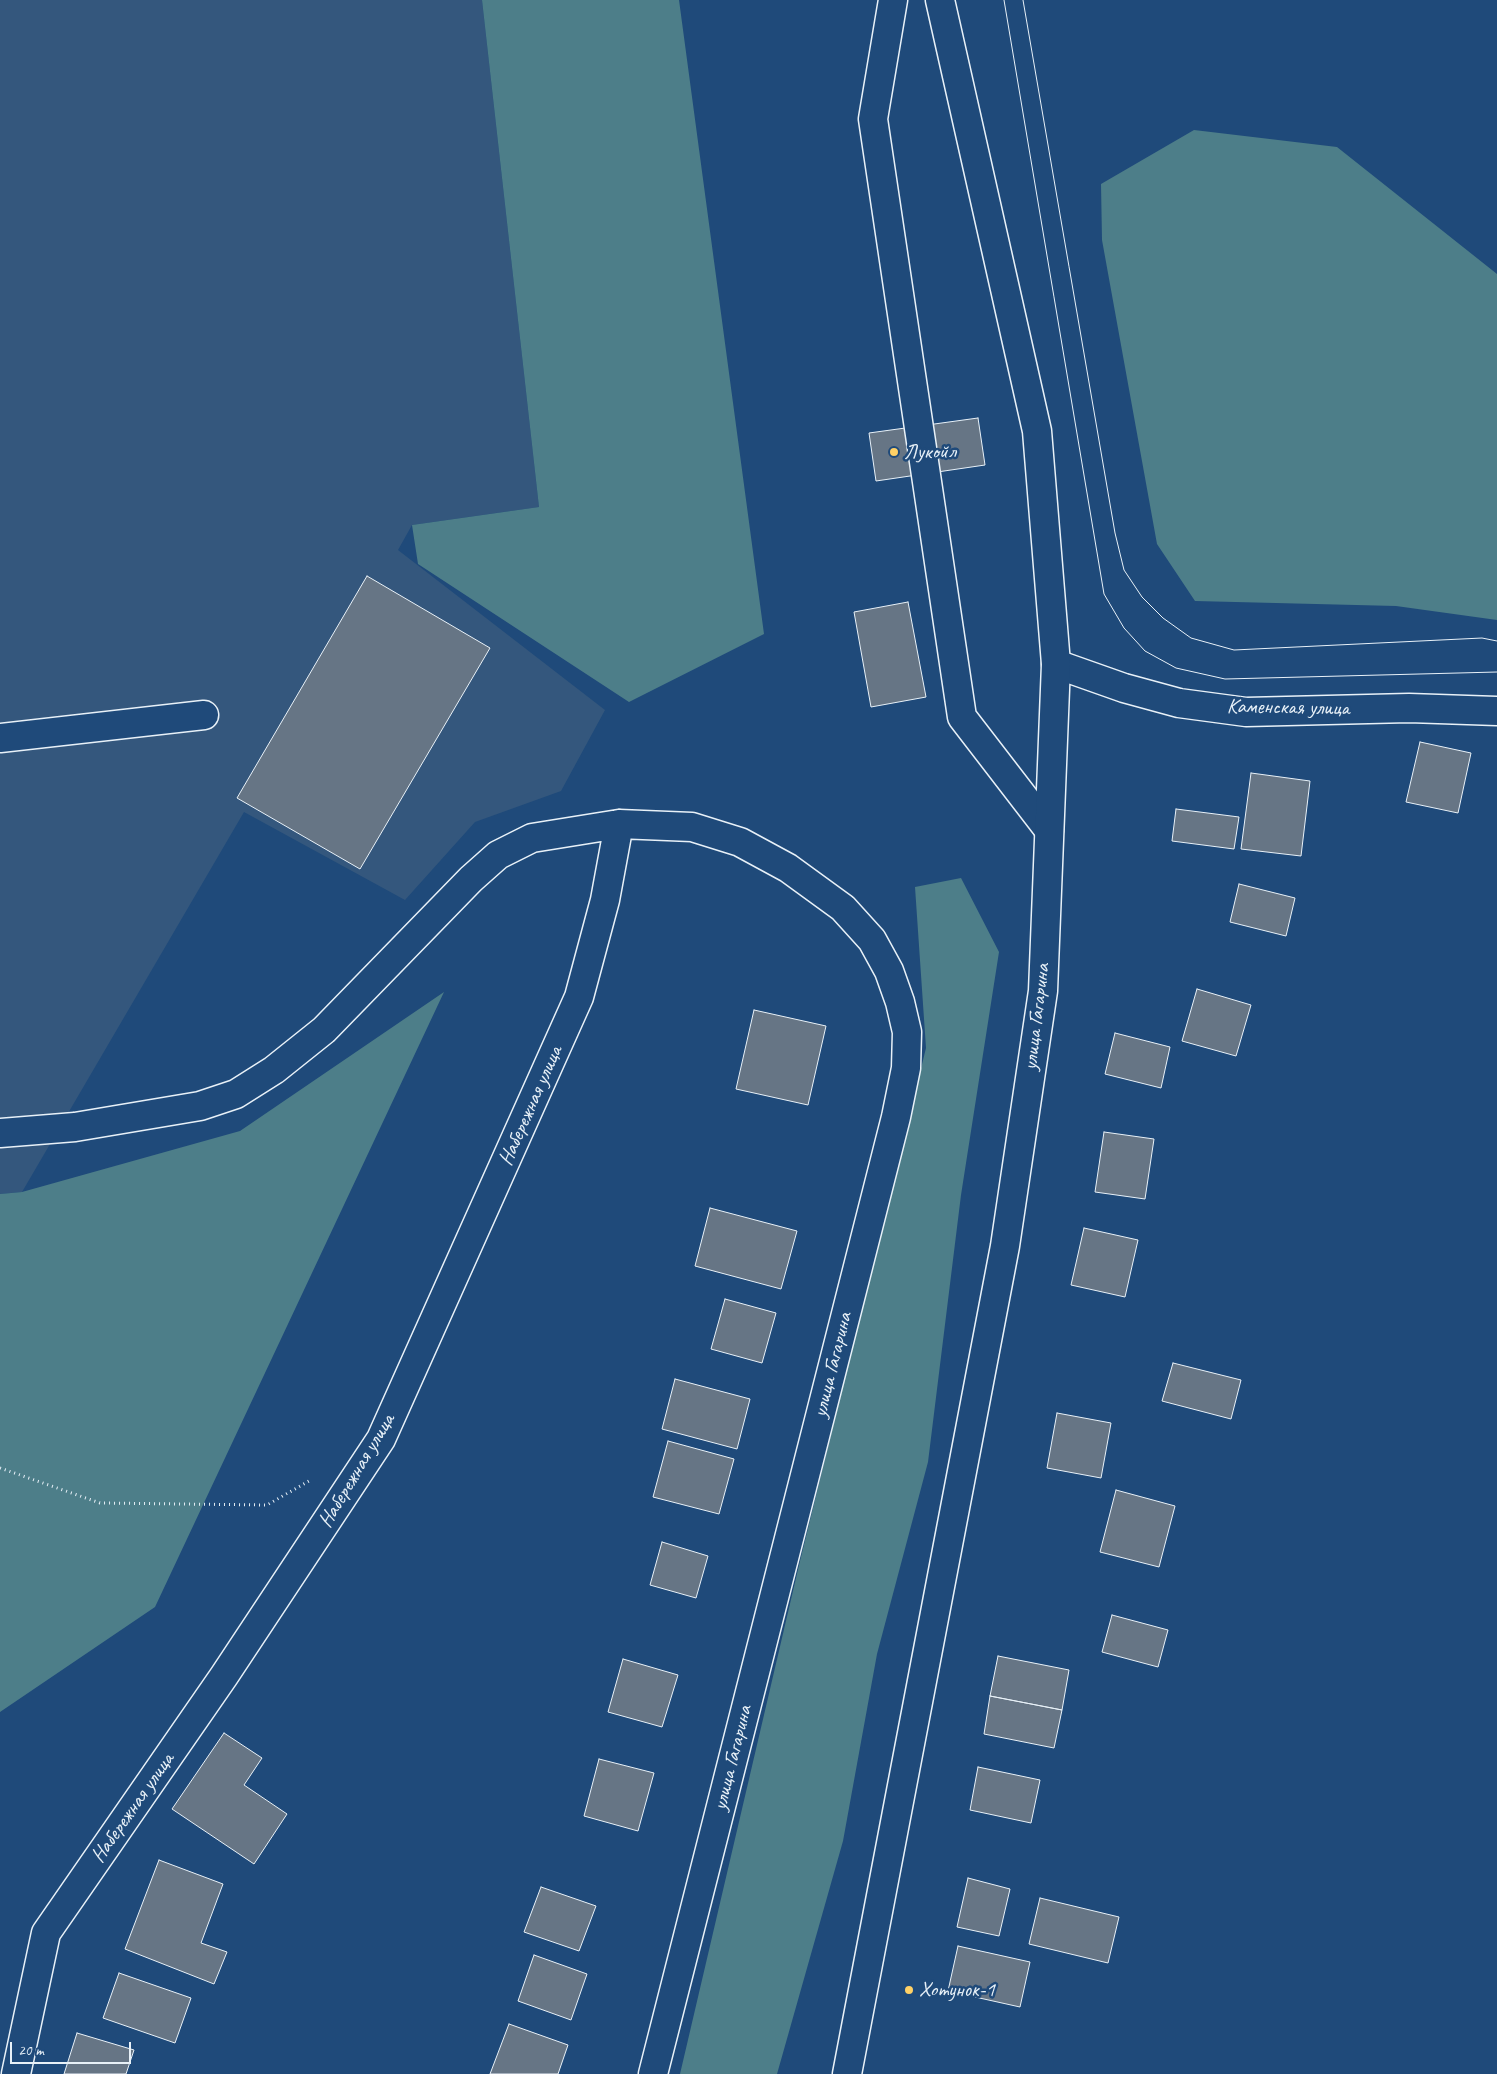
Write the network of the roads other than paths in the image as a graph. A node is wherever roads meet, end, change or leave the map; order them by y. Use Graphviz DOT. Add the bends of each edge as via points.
graph roads {
  1 [pos="894,0"];
  2 [pos="940,0"];
  3 [pos="1056,664"];
  4 [pos="1497,711"];
  5 [pos="204,715"];
  6 [pos="0,738"];
  7 [pos="619,824"];
  8 [pos="1049,830"];
  9 [pos="0,1133"];
  10 [pos="16,2074"];
  11 [pos="653,2074"];
  12 [pos="846,2074"];
  1 -- 8 [label="street" via="873,119 962,717"];
  2 -- 3 [label="street, улица Гагарина" via="1037,431"];
  3 -- 4 [label="street, Каменская улица" via="1179,703 1246,712 1409,708"];
  3 -- 8 [label="street, улица Гагарина"];
  5 -- 6 [label="street"];
  7 -- 9 [label="street, улица Гагарина" via="532,838 498,854 324,1030 274,1070 236,1094 200,1106 75,1127"];
  7 -- 10 [label="street, Набережная улица" via="605,900 580,997 381,1439 224,1676 46,1933"];
  7 -- 11 [label="street, улица Гагарина" via="692,827 740,842 788,868 843,908 872,940 889,971 907,1032 906,1068 896,1117"];
  8 -- 12 [label="street, улица Гагарина" via="1043,991 1005,1246"];
}
